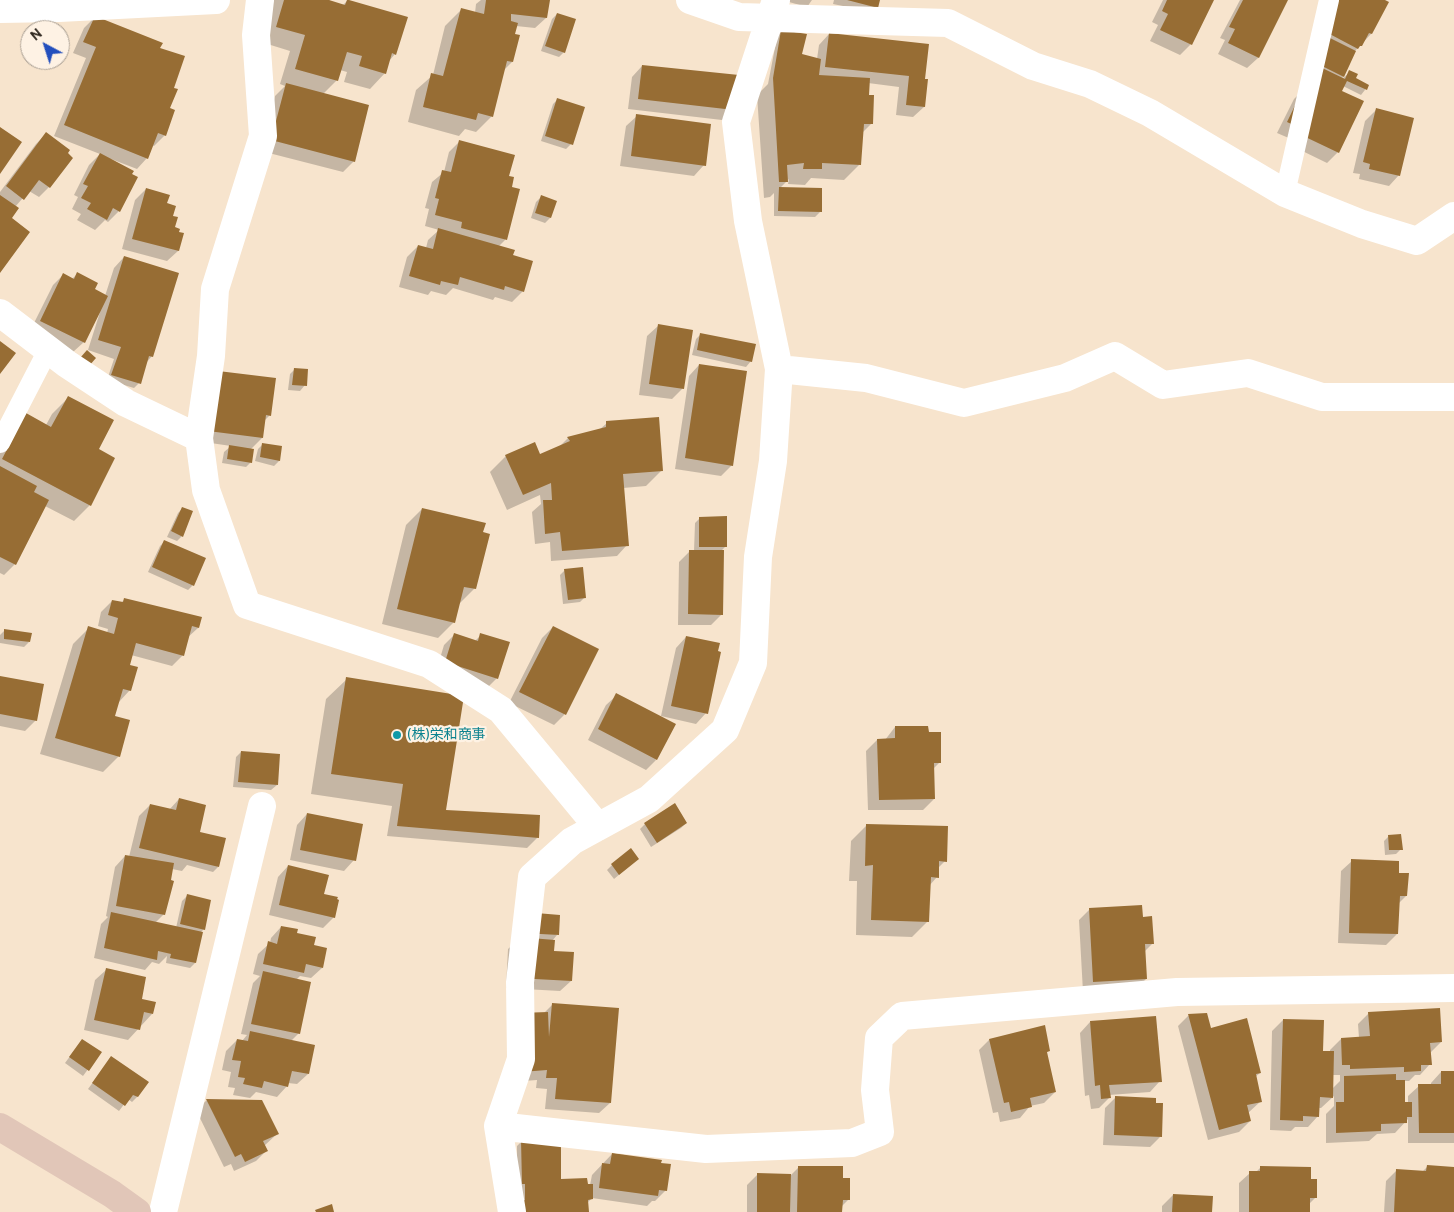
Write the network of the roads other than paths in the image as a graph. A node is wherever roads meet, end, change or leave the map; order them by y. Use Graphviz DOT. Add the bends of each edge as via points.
graph roads {
  1 [pos="216,0"];
  2 [pos="260,0"];
  3 [pos="690,0"];
  4 [pos="1329,0"];
  5 [pos="0,9"];
  6 [pos="773,9"];
  7 [pos="1285,193"];
  8 [pos="1454,216"];
  9 [pos="0,313"];
  10 [pos="48,350"];
  11 [pos="779,369"];
  12 [pos="1454,398"];
  13 [pos="199,438"];
  14 [pos="0,443"];
  15 [pos="262,806"];
  16 [pos="598,827"];
  17 [pos="1454,988"];
  18 [pos="0,1126"];
  19 [pos="498,1126"];
  20 [pos="137,1212"];
  21 [pos="164,1212"];
  22 [pos="512,1212"];
  1 -- 5 [label="street"];
  2 -- 13 [label="street" via="256,35 264,136 215,288 211,356"];
  3 -- 6 [label="street" via="739,17"];
  4 -- 7 [label="lane"];
  6 -- 7 [label="street" via="948,23 1033,66 1090,84 1150,113"];
  6 -- 11 [label="street" via="736,122 748,221"];
  7 -- 8 [label="street" via="1362,224 1417,241"];
  9 -- 10 [label="street"];
  10 -- 13 [label="street" via="126,403"];
  10 -- 14 [label="lane"];
  11 -- 12 [label="street" via="866,378 964,403 1065,378 1115,356 1163,385 1248,373 1322,397"];
  11 -- 16 [label="street" via="773,461 758,557 753,663 725,730 650,800"];
  13 -- 16 [label="street" via="206,490 247,605 429,664 501,710"];
  15 -- 21 [label="street"];
  16 -- 19 [label="street" via="572,841 532,877 520,982 521,1059"];
  17 -- 19 [label="street" via="1177,992 902,1016 879,1038 875,1090 880,1132 852,1143 706,1149"];
  18 -- 20 [label="main road"];
  19 -- 22 [label="street"];
}
